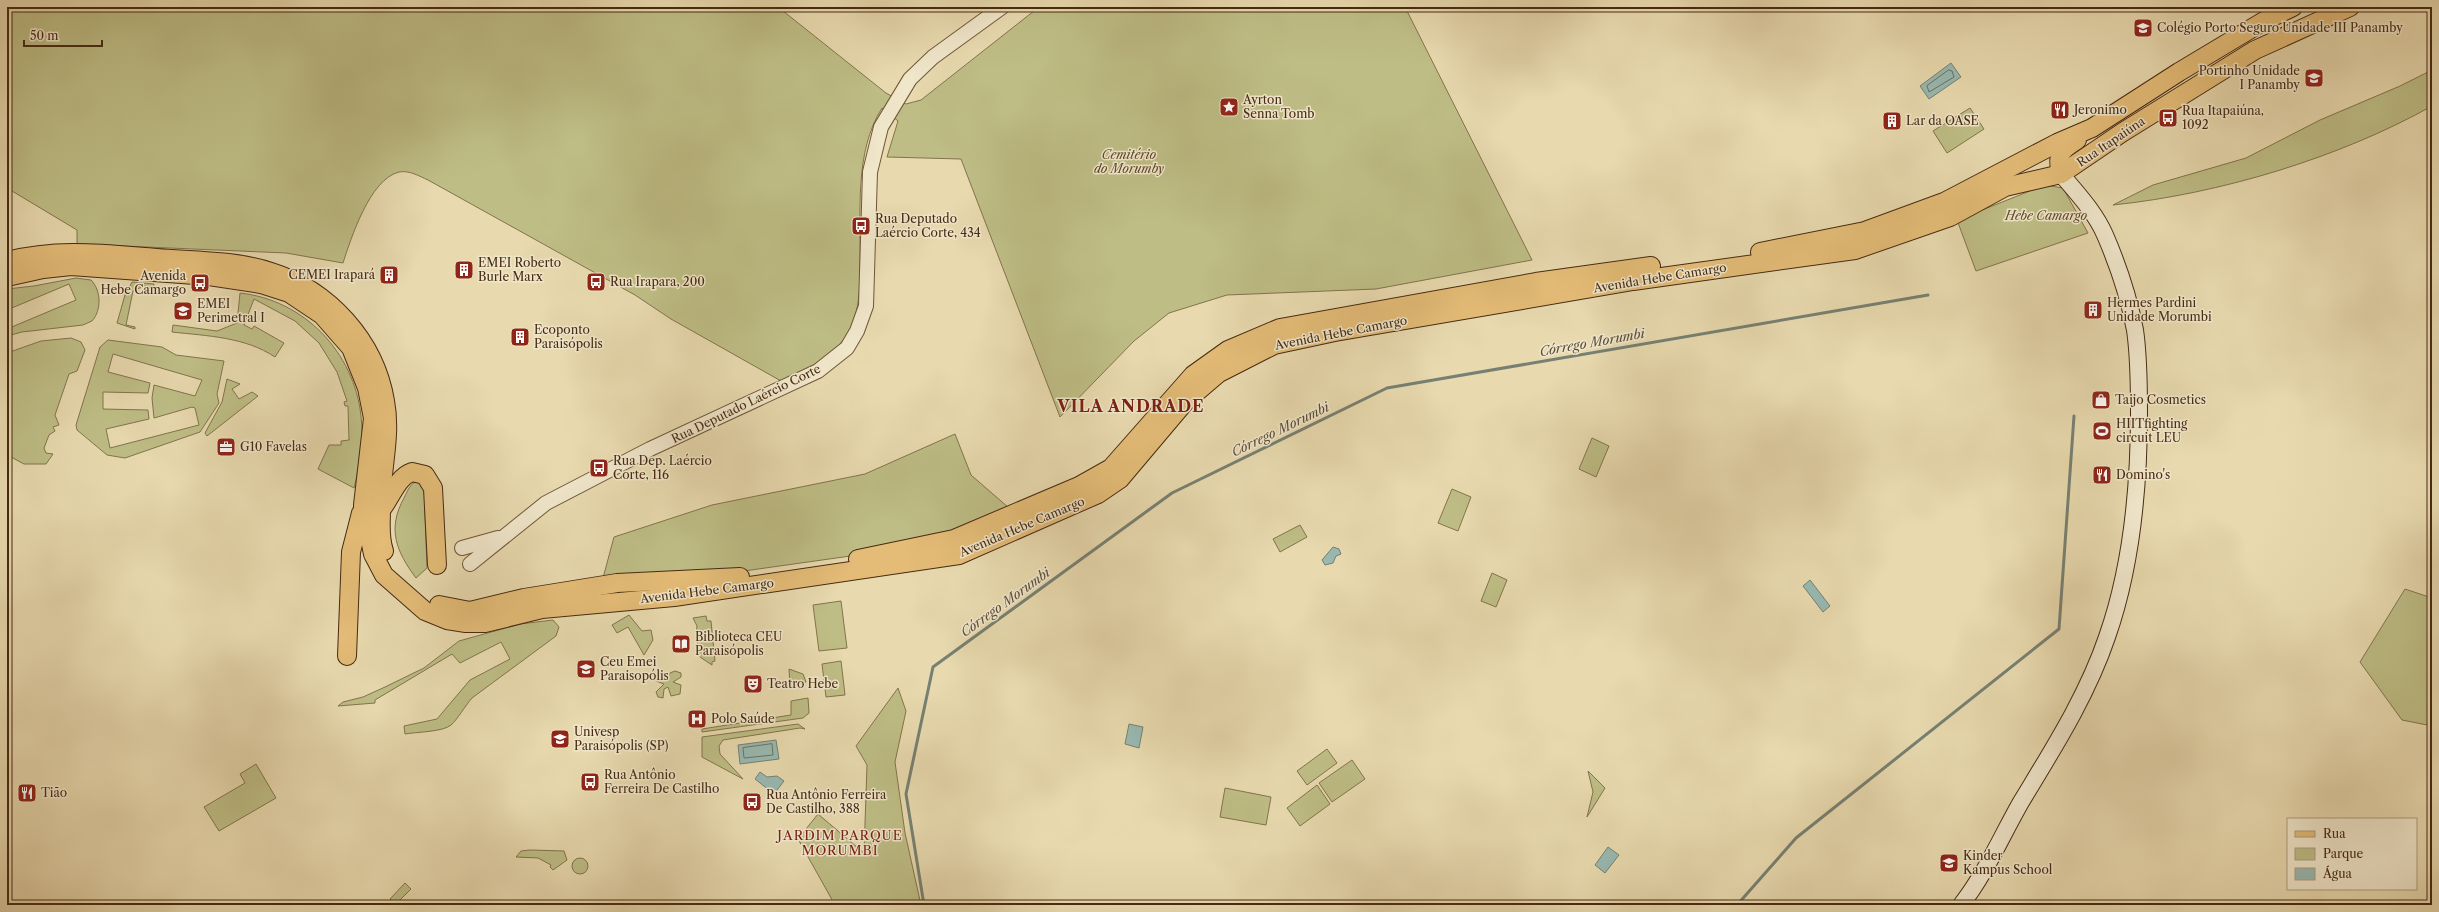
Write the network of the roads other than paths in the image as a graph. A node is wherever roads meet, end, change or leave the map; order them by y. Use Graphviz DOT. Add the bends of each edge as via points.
graph roads {
  1 [pos="1002,7"];
  2 [pos="2293,7"];
  3 [pos="2350,7"];
  4 [pos="2199,60"];
  5 [pos="2194,87"];
  6 [pos="2092,128"];
  7 [pos="2041,152"];
  8 [pos="2081,162"];
  9 [pos="2061,174"];
  10 [pos="2087,206"];
  11 [pos="7,261"];
  12 [pos="7,277"];
  13 [pos="363,504"];
  14 [pos="381,510"];
  15 [pos="504,536"];
  16 [pos="462,548"];
  17 [pos="470,564"];
  18 [pos="437,565"];
  19 [pos="347,656"];
  20 [pos="1961,905"];
  1 -- 15 [label="street, Rua Deputado Laércio Corte" via="933,57 910,79 885,118 873,152 870,172 866,306 857,331 847,348 818,371 650,450 546,503"];
  2 -- 4 [label="main road, Rua Itapaiúna" via="2264,21"];
  3 -- 5 [label="main road, Rua Itapaiúna" via="2255,50"];
  4 -- 5 [label="main road" via="2192,70"];
  4 -- 6 [label="main road, Rua Itapaiúna"];
  5 -- 8 [label="main road, Rua Itapaiúna"];
  6 -- 7 [label="main road, Rua Itapaiúna"];
  6 -- 9 [label="main road" via="2060,152 2058,161"];
  7 -- 14 [label="main road, Avenida Hebe Camargo" via="1944,202 1865,231 1769,250 1536,282 1280,328 1228,350 1193,375 1111,468 1079,486 947,540 837,564 742,576 617,583 524,598 470,611 451,608 424,598 399,577 383,549 379,530"];
  8 -- 9 [label="main road, Rua Itapaiúna"];
  8 -- 10 [label="main road" via="2077,176"];
  9 -- 10 [label="main road"];
  9 -- 13 [label="main road, Avenida Hebe Camargo" via="2005,187 1950,217 1855,250 1633,281 1335,332 1274,345 1219,373 1185,402 1120,478 1098,494 959,556 674,598 542,610 485,623 466,624 425,611 384,576 373,554"];
  10 -- 20 [label="main road" via="2104,233 2112,253 2127,298 2138,352 2137,473 2129,549 2107,637 2091,676 2002,841 1976,886"];
  11 -- 14 [label="main road, Avenida Hebe Camargo" via="55,252 113,254 241,266 271,272 297,283 325,300 355,331 375,364 381,385 387,417"];
  12 -- 13 [label="main road, Avenida Hebe Camargo" via="71,266 209,276 261,284 289,293 322,315 351,348 367,388 373,418"];
  13 -- 19 [label="main road" via="351,552"];
  14 -- 18 [label="main road" via="403,477 412,472 425,475 433,488"];
  15 -- 16 [label="street, Rua Deputado Laércio Corte"];
  15 -- 17 [label="street, Rua Deputado Laércio Corte"];
}
